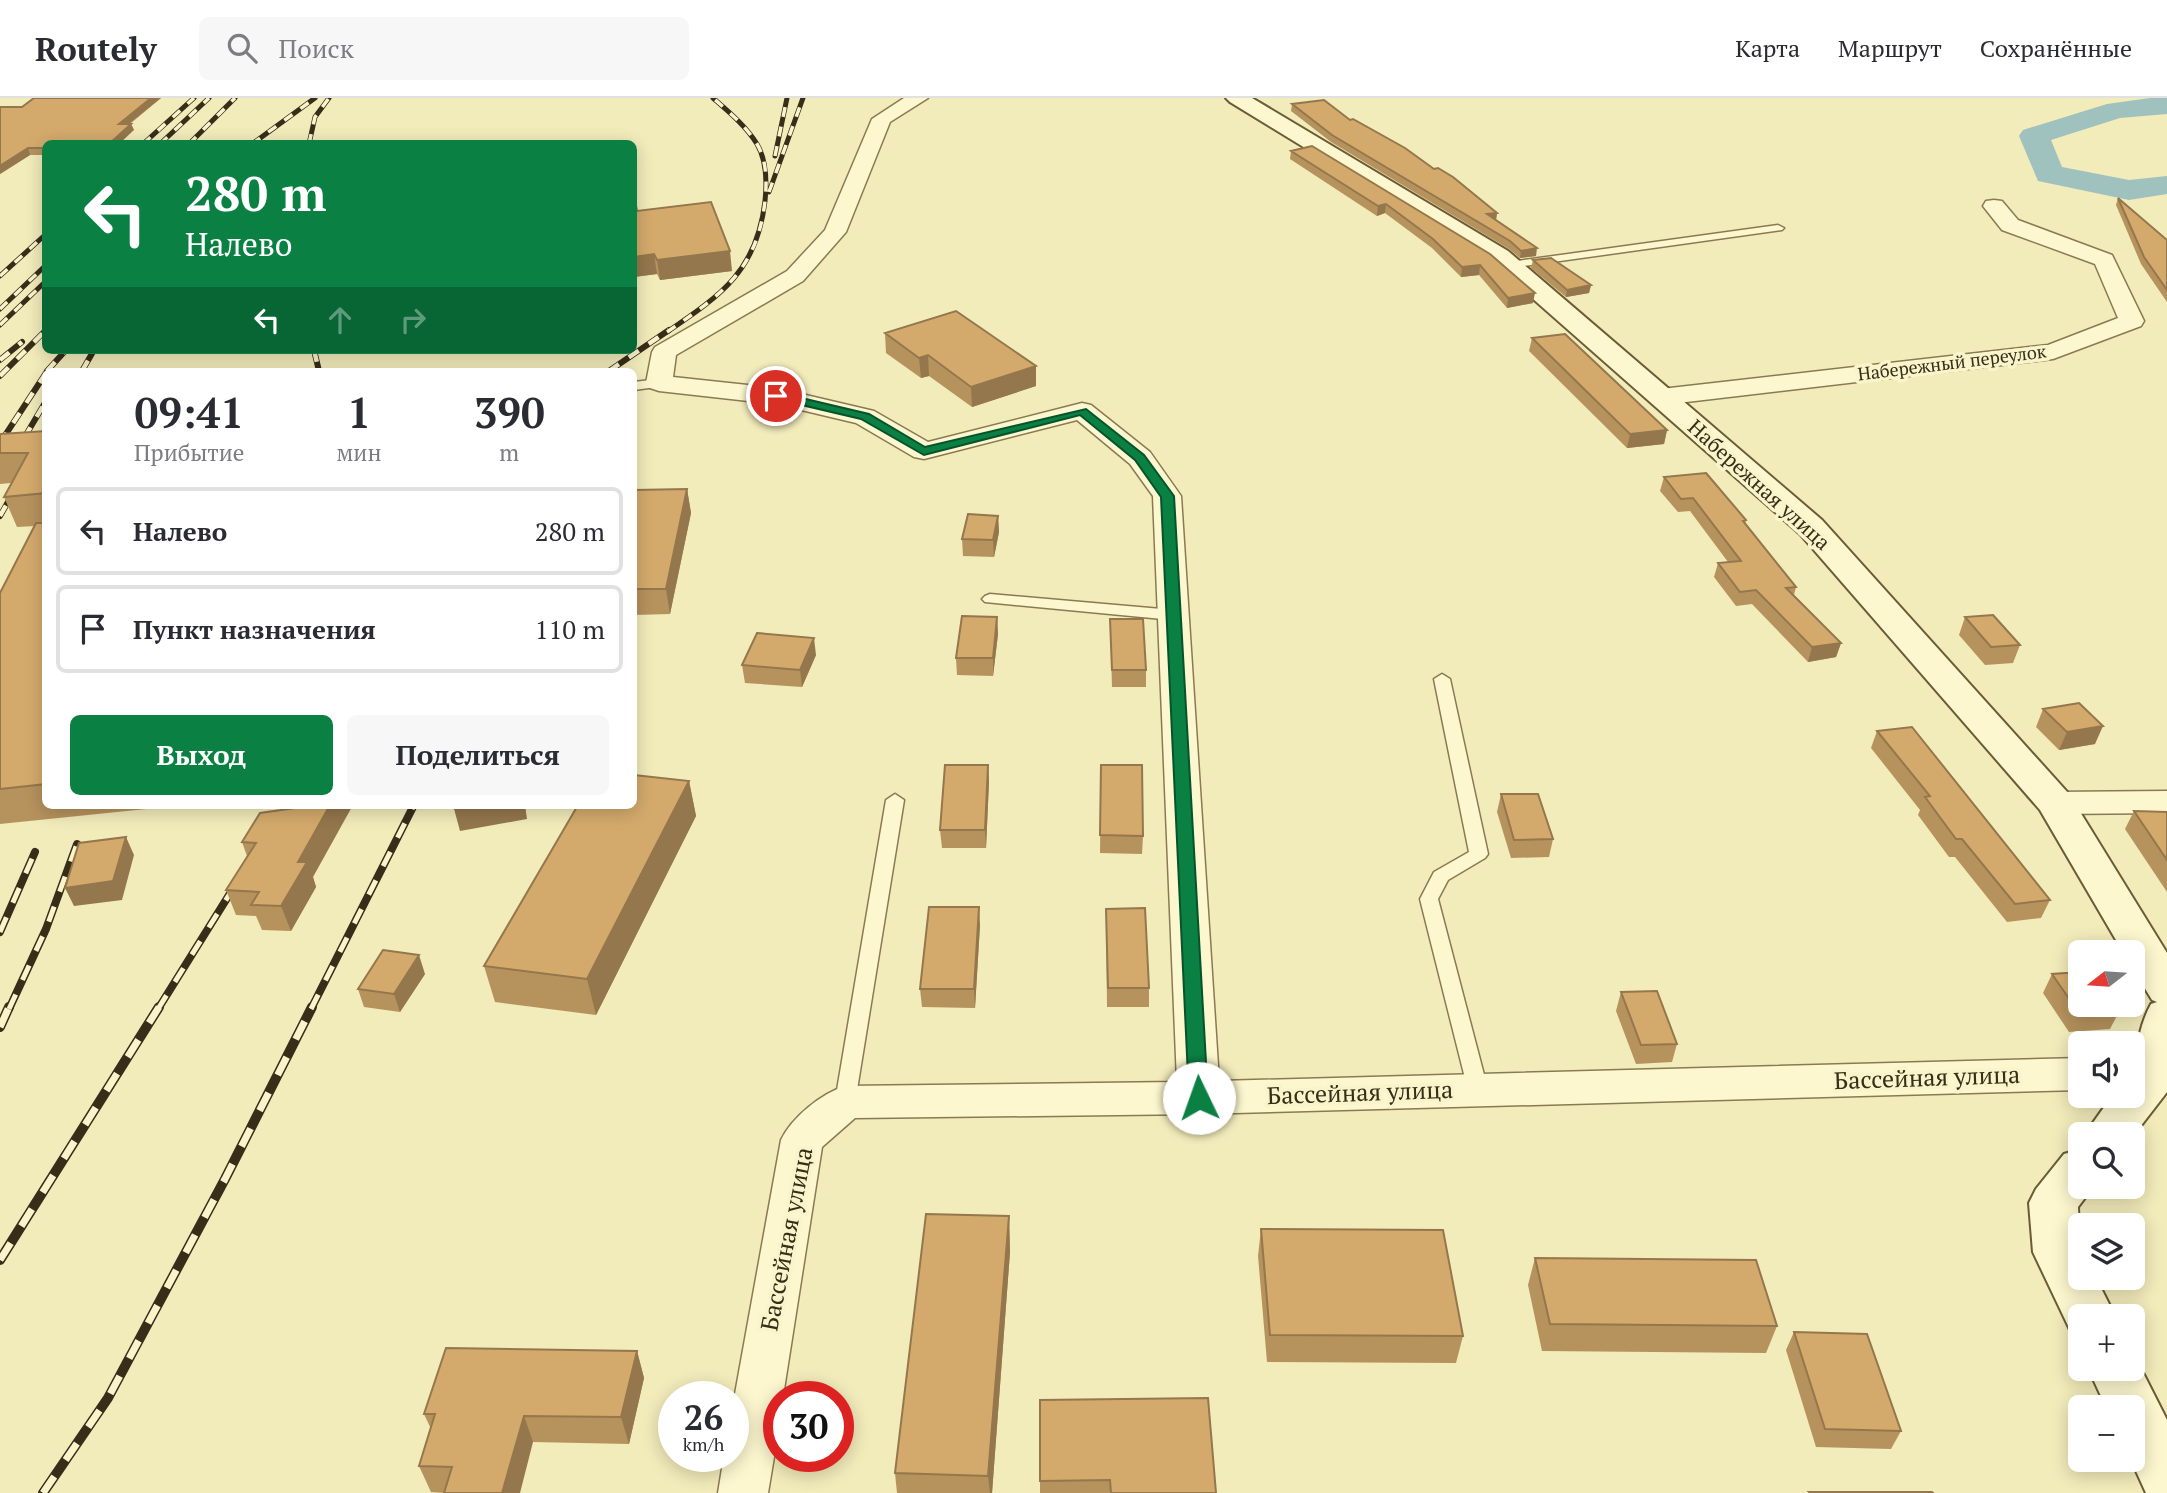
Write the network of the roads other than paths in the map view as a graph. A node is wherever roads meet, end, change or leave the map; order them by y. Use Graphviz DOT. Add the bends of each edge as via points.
graph roads {
  1 [pos="918,98"];
  2 [pos="1237,98"];
  3 [pos="1994,206"];
  4 [pos="1778,228"];
  5 [pos="1510,265"];
  6 [pos="646,384"];
  7 [pos="1661,397"];
  8 [pos="990,600"];
  9 [pos="1174,615"];
  10 [pos="1443,679"];
  11 [pos="895,800"];
  12 [pos="2167,802"];
  13 [pos="2055,803"];
  14 [pos="2167,989"];
  15 [pos="2167,1015"];
  16 [pos="2145,1072"];
  17 [pos="2068,1074"];
  18 [pos="1478,1090"];
  19 [pos="1199,1098"];
  20 [pos="845,1102"];
  21 [pos="2068,1184"];
  22 [pos="2083,1304"];
  23 [pos="2145,1432"];
  24 [pos="2167,1477"];
  25 [pos="743,1493"];
  1 -- 6 [label="street" via="882,119 835,232 795,276 664,352"];
  2 -- 5 [label="street, Набережная улица"];
  3 -- 7 [label="street, Набережный переулок" via="2010,225 2104,260 2132,321 2053,352"];
  4 -- 5 [label="lane"];
  5 -- 7 [label="street, Набережная улица"];
  6 -- 9 [label="street" via="776,396 865,417 924,451 1082,411 1140,458 1167,496"];
  7 -- 13 [label="street, Набережная улица" via="1811,527"];
  8 -- 9 [label="lane"];
  9 -- 19 [label="street"];
  10 -- 18 [label="lane" via="1479,854 1441,876 1429,899"];
  11 -- 20 [label="lane"];
  12 -- 13 [label="street"];
  13 -- 14 [label="street, Набережная улица"];
  15 -- 16 [label="street"];
  17 -- 18 [label="street, Бассейная улица"];
  18 -- 19 [label="street, Бассейная улица"];
  19 -- 20 [label="street, Бассейная улица"];
  20 -- 25 [label="street, Бассейная улица" via="802,1140"];
  21 -- 22 [label="street" via="2053,1203 2058,1252"];
  23 -- 24 [label="street"];
}
